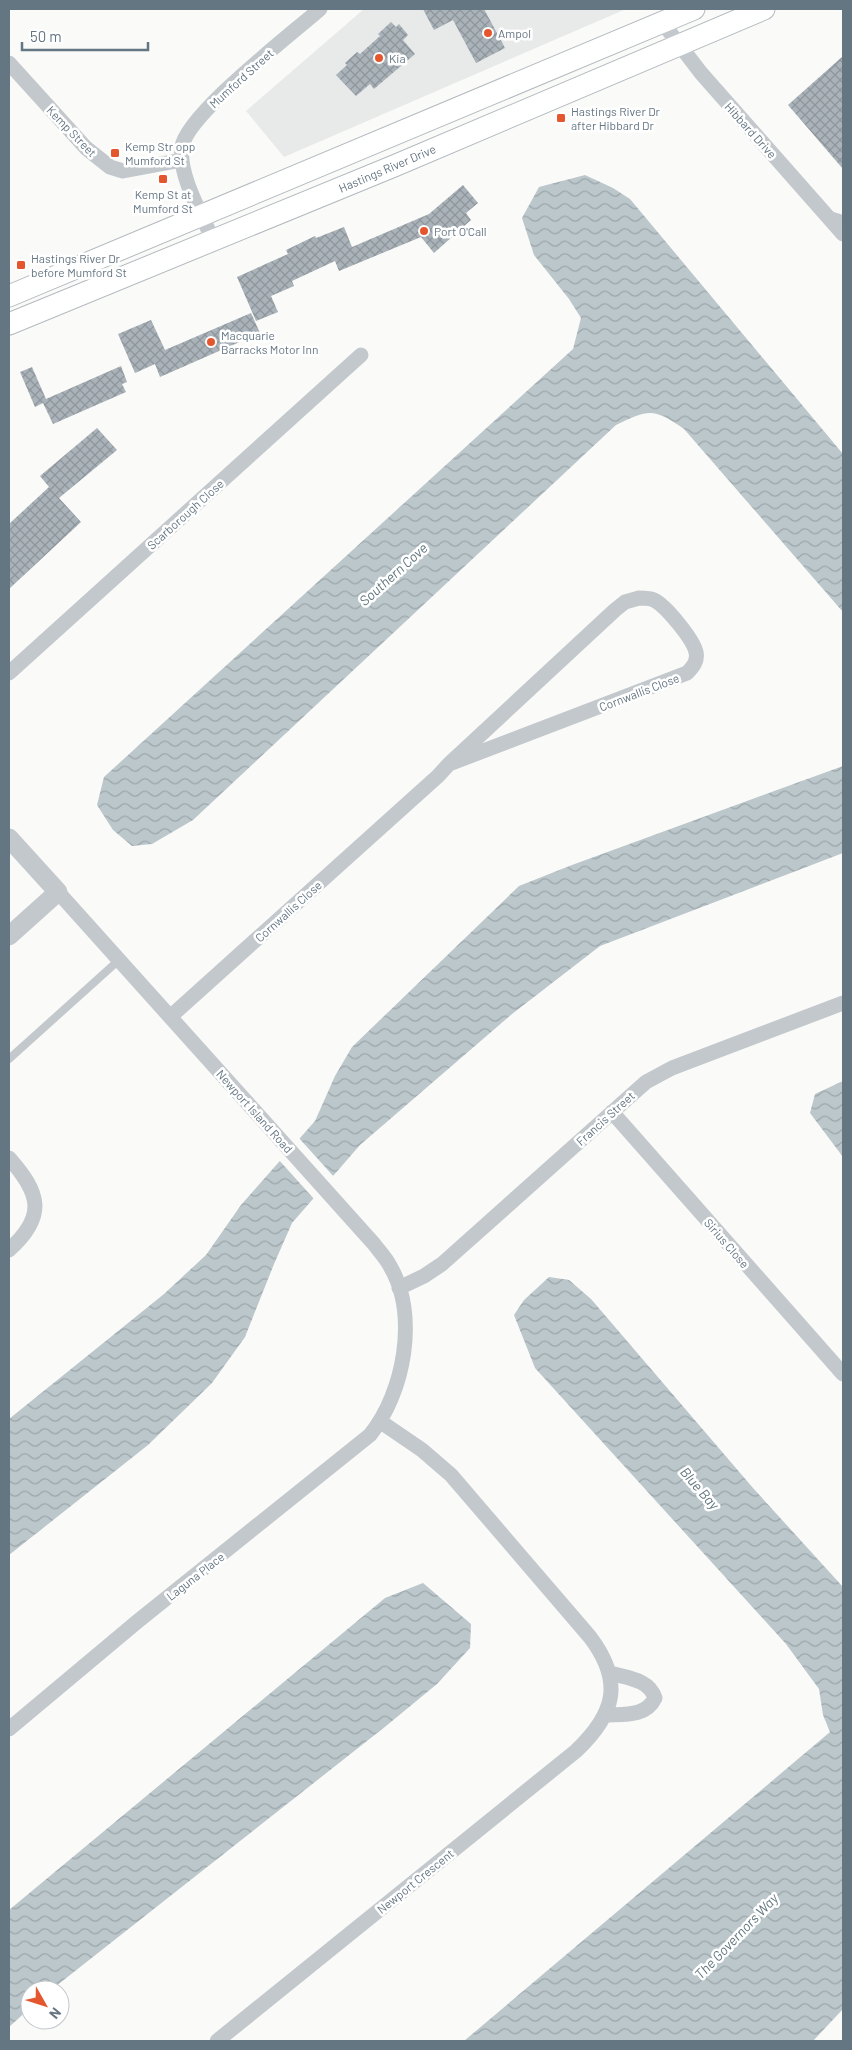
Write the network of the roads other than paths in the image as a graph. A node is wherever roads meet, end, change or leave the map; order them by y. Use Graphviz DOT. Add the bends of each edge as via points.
graph roads {
  1 [pos="320,9"];
  2 [pos="694,9"];
  3 [pos="764,9"];
  4 [pos="662,22"];
  5 [pos="678,46"];
  6 [pos="9,63"];
  7 [pos="182,160"];
  8 [pos="826,214"];
  9 [pos="203,216"];
  10 [pos="843,219"];
  11 [pos="843,234"];
  12 [pos="213,240"];
  13 [pos="9,296"];
  14 [pos="9,324"];
  15 [pos="360,355"];
  16 [pos="12,666"];
  17 [pos="449,764"];
  18 [pos="9,838"];
  19 [pos="58,892"];
  20 [pos="9,936"];
  21 [pos="119,960"];
  22 [pos="843,1003"];
  23 [pos="170,1017"];
  24 [pos="9,1060"];
  25 [pos="612,1112"];
  26 [pos="9,1158"];
  27 [pos="9,1250"];
  28 [pos="399,1288"];
  29 [pos="843,1374"];
  30 [pos="381,1422"];
  31 [pos="610,1673"];
  32 [pos="606,1715"];
  33 [pos="9,1729"];
  34 [pos="217,2041"];
  1 -- 7 [label="street, Mumford Street" via="215,100 185,137"];
  2 -- 4 [label="main road"];
  3 -- 5 [label="main road, Hastings River Drive"];
  4 -- 5 [label="street, Hibbard Drive"];
  4 -- 9 [label="main road"];
  5 -- 8 [label="street, Hibbard Drive"];
  5 -- 12 [label="main road, Hastings River Drive"];
  6 -- 7 [label="street, Kemp Street" via="86,148 110,167 123,171"];
  7 -- 9 [label="street"];
  8 -- 10 [label="lane"];
  8 -- 11 [label="street, Hibbard Drive"];
  9 -- 12 [label="street"];
  9 -- 13 [label="main road"];
  12 -- 14 [label="main road, Hastings River Drive"];
  15 -- 16 [label="street, Scarborough Close"];
  17 -- 17 [label="street, Cornwallis Close" via="625,602 638,598 652,599 664,606 696,653 696,663 676,679"];
  17 -- 23 [label="street, Cornwallis Close"];
  18 -- 19 [label="street, Newport Island Road"];
  19 -- 20 [label="street"];
  19 -- 21 [label="street, Newport Island Road"];
  21 -- 23 [label="street, Newport Island Road"];
  21 -- 24 [label="lane"];
  22 -- 25 [label="street, Francis Street" via="672,1068 646,1082"];
  23 -- 28 [label="street, Newport Island Road" via="330,1194 390,1266"];
  25 -- 28 [label="street, Francis Street" via="442,1264"];
  25 -- 29 [label="street, Sirius Close"];
  26 -- 27 [label="street" via="30,1184 35,1206 28,1228"];
  28 -- 30 [label="street, Newport Island Road" via="405,1345 401,1372"];
  30 -- 31 [label="street, Newport Crescent" via="422,1450 451,1476 590,1637 602,1653"];
  30 -- 33 [label="street, Laguna Place" via="358,1447 138,1621"];
  31 -- 32 [label="street, Newport Crescent" via="611,1694"];
  31 -- 32 [label="street" via="644,1682 652,1689 655,1698 651,1707 642,1712"];
  32 -- 34 [label="street, Newport Crescent" via="593,1735 576,1751"];
}
